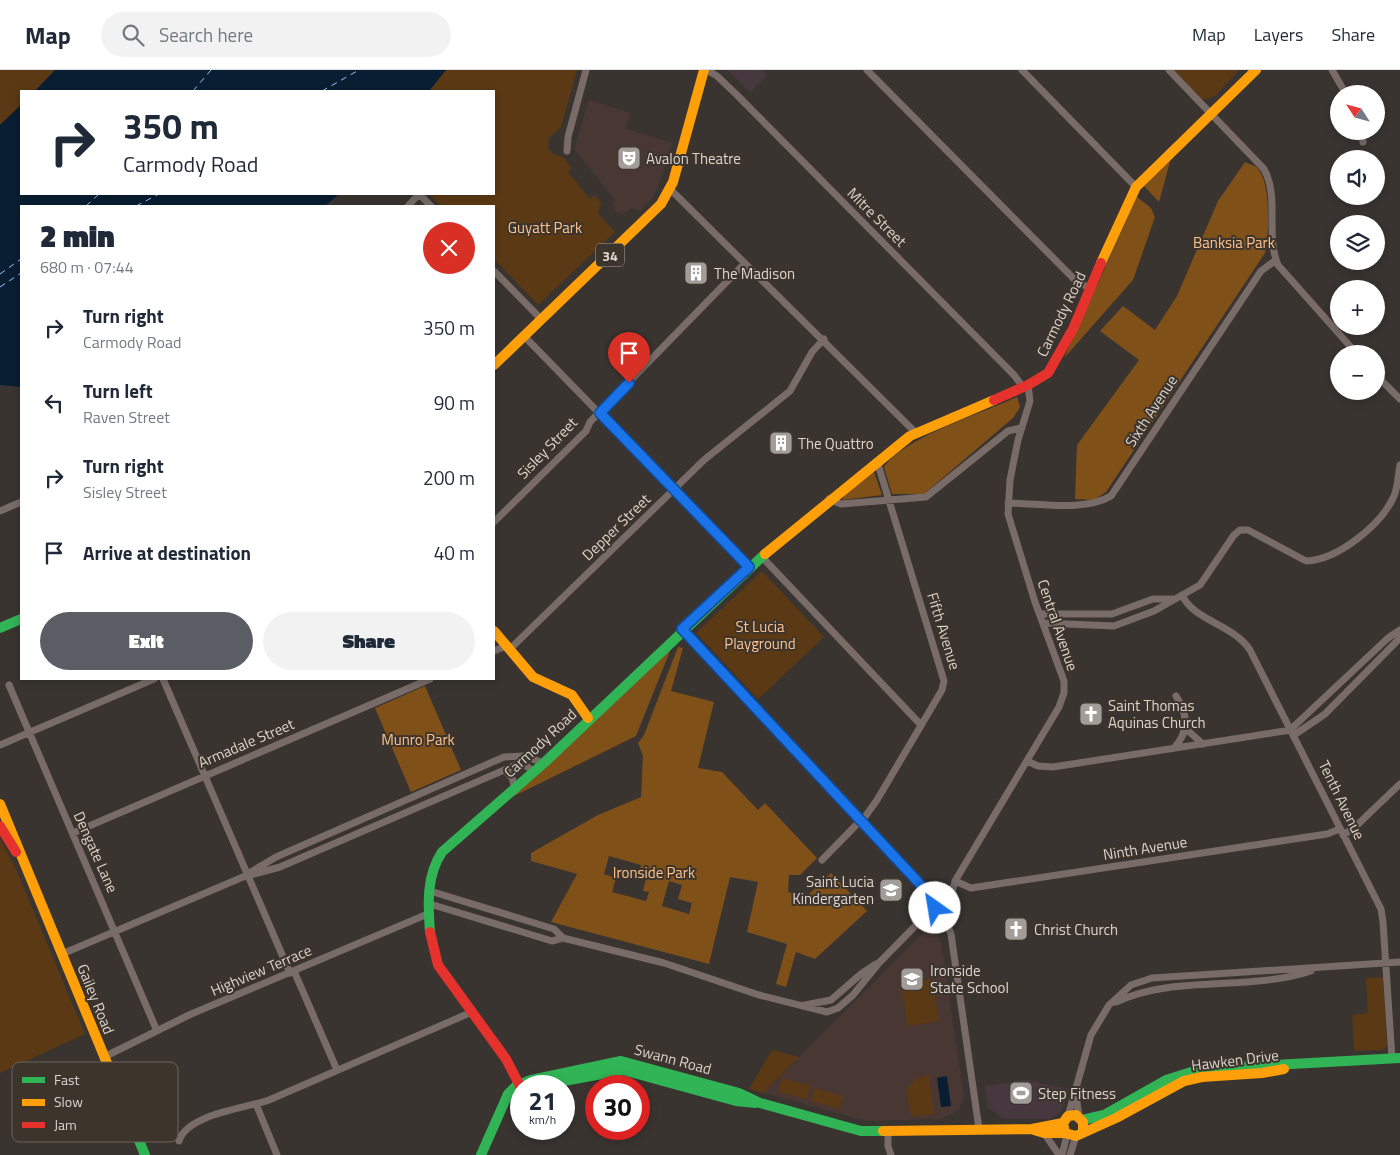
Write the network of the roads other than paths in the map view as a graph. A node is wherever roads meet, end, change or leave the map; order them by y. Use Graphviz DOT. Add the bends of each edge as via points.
graph roads {
  1 [pos="586,70"];
  2 [pos="706,70"];
  3 [pos="867,70"];
  4 [pos="1022,70"];
  5 [pos="1169,70"];
  6 [pos="1256,70"];
  7 [pos="1332,70"];
  8 [pos="1341,85"];
  9 [pos="1212,114"];
  10 [pos="567,151"];
  11 [pos="1136,187"];
  12 [pos="670,190"];
  13 [pos="418,195"];
  14 [pos="420,195"];
  15 [pos="409,205"];
  16 [pos="430,205"];
  17 [pos="1276,260"];
  18 [pos="745,264"];
  19 [pos="495,272"];
  20 [pos="1091,289"];
  21 [pos="541,320"];
  22 [pos="524,336"];
  23 [pos="824,339"];
  24 [pos="1349,345"];
  25 [pos="495,364"];
  26 [pos="1385,384"];
  27 [pos="1025,386"];
  28 [pos="1400,399"];
  29 [pos="600,413"];
  30 [pos="1021,428"];
  31 [pos="916,433"];
  32 [pos="877,462"];
  33 [pos="1400,465"];
  34 [pos="674,490"];
  35 [pos="829,499"];
  36 [pos="890,499"];
  37 [pos="20,502"];
  38 [pos="1008,503"];
  39 [pos="0,511"];
  40 [pos="495,521"];
  41 [pos="761,556"];
  42 [pos="749,567"];
  43 [pos="1182,595"];
  44 [pos="1174,599"];
  45 [pos="1040,614"];
  46 [pos="20,619"];
  47 [pos="1044,624"];
  48 [pos="0,628"];
  49 [pos="682,629"];
  50 [pos="1400,630"];
  51 [pos="495,632"];
  52 [pos="1400,638"];
  53 [pos="508,648"];
  54 [pos="495,652"];
  55 [pos="152,680"];
  56 [pos="163,680"];
  57 [pos="428,680"];
  58 [pos="9,685"];
  59 [pos="1176,696"];
  60 [pos="588,718"];
  61 [pos="921,725"];
  62 [pos="1186,729"];
  63 [pos="1292,731"];
  64 [pos="29,732"];
  65 [pos="0,744"];
  66 [pos="1203,744"];
  67 [pos="1174,748"];
  68 [pos="1027,761"];
  69 [pos="544,763"];
  70 [pos="505,770"];
  71 [pos="534,772"];
  72 [pos="205,776"];
  73 [pos="1400,784"];
  74 [pos="515,788"];
  75 [pos="0,805"];
  76 [pos="861,821"];
  77 [pos="0,826"];
  78 [pos="1342,832"];
  79 [pos="73,833"];
  80 [pos="18,854"];
  81 [pos="822,860"];
  82 [pos="246,875"];
  83 [pos="955,881"];
  84 [pos="919,883"];
  85 [pos="430,892"];
  86 [pos="942,892"];
  87 [pos="951,897"];
  88 [pos="934,903"];
  89 [pos="948,907"];
  90 [pos="430,909"];
  91 [pos="938,912"];
  92 [pos="918,923"];
  93 [pos="115,932"];
  94 [pos="951,934"];
  95 [pos="563,938"];
  96 [pos="62,954"];
  97 [pos="879,962"];
  98 [pos="1400,962"];
  99 [pos="1386,964"];
  100 [pos="1321,968"];
  101 [pos="292,972"];
  102 [pos="1109,1005"];
  103 [pos="800,1006"];
  104 [pos="472,1012"];
  105 [pos="157,1031"];
  106 [pos="104,1057"];
  107 [pos="1396,1058"];
  108 [pos="106,1062"];
  109 [pos="1312,1064"];
  110 [pos="337,1070"];
  111 [pos="515,1075"];
  112 [pos="561,1075"];
  113 [pos="575,1079"];
  114 [pos="510,1101"];
  115 [pos="760,1103"];
  116 [pos="256,1104"];
  117 [pos="1073,1119"];
  118 [pos="979,1129"];
  119 [pos="1032,1129"];
  120 [pos="888,1130"];
  121 [pos="1044,1133"];
  122 [pos="1073,1134"];
  123 [pos="180,1141"];
  124 [pos="140,1142"];
  125 [pos="145,1155"];
  126 [pos="277,1155"];
  127 [pos="481,1155"];
  128 [pos="891,1155"];
  129 [pos="1060,1155"];
  130 [pos="1070,1155"];
  1 -- 10 [label="street"];
  2 -- 12 [label="main road, 34"];
  2 -- 27 [label="street, Mitre Street" via="737,95"];
  3 -- 20 [label="street" via="1076,282"];
  4 -- 11 [label="street"];
  5 -- 9 [label="street"];
  6 -- 9 [label="main road, Carmody Road"];
  7 -- 8 [label="street"];
  9 -- 11 [label="main road, Carmody Road"];
  9 -- 17 [label="street" via="1256,159 1267,176"];
  11 -- 20 [label="main road, Carmody Road"];
  12 -- 18 [label="street"];
  12 -- 21 [label="main road, 34" via="650,217"];
  13 -- 15 [label="street"];
  14 -- 16 [label="street"];
  17 -- 24 [label="street" via="1288,278"];
  17 -- 38 [label="street, Sixth Avenue" via="1261,271 1111,496 1099,503 1086,504"];
  18 -- 23 [label="street"];
  18 -- 29 [label="street, Sisley Street"];
  19 -- 21 [label="street"];
  20 -- 27 [label="main road, Carmody Road" via="1052,368"];
  21 -- 22 [label="main road, 34"];
  22 -- 25 [label="main road, 34"];
  22 -- 29 [label="street"];
  23 -- 31 [label="street"];
  23 -- 34 [label="street, Depper Street" via="812,352 790,391 704,460"];
  26 -- 28 [label="street"];
  27 -- 30 [label="street, Central Avenue" via="1030,401"];
  27 -- 31 [label="main road, Carmody Road"];
  29 -- 34 [label="street"];
  29 -- 40 [label="street, Sisley Street"];
  30 -- 36 [label="street" via="1008,431 926,498"];
  30 -- 38 [label="street, Central Avenue"];
  31 -- 32 [label="main road, Carmody Road"];
  32 -- 35 [label="main road, Carmody Road"];
  32 -- 36 [label="street, Fifth Avenue"];
  33 -- 43 [label="street" via="1394,498 1362,537 1352,544 1306,561 1242,529 1234,534 1200,585"];
  34 -- 42 [label="street"];
  34 -- 53 [label="street, Depper Street"];
  35 -- 36 [label="street" via="841,504"];
  35 -- 41 [label="main road, Carmody Road"];
  36 -- 61 [label="street, Fifth Avenue" via="944,681"];
  37 -- 39 [label="street"];
  38 -- 45 [label="street, Central Avenue" via="1011,524"];
  41 -- 42 [label="main road, Carmody Road"];
  41 -- 61 [label="street"];
  42 -- 49 [label="main road, Carmody Road"];
  43 -- 44 [label="street"];
  43 -- 63 [label="street, Tenth Avenue" via="1189,608 1234,632 1245,642"];
  44 -- 45 [label="street" via="1153,599 1112,614"];
  44 -- 47 [label="street" via="1119,625"];
  45 -- 47 [label="street, Central Avenue"];
  46 -- 48 [label="main road"];
  47 -- 68 [label="street, Central Avenue" via="1065,691"];
  49 -- 60 [label="main road, Carmody Road"];
  49 -- 76 [label="street"];
  50 -- 63 [label="street"];
  51 -- 53 [label="main road"];
  52 -- 63 [label="street" via="1325,714"];
  53 -- 54 [label="street"];
  53 -- 60 [label="main road" via="536,680 572,695"];
  55 -- 64 [label="street"];
  56 -- 72 [label="street"];
  57 -- 72 [label="street, Armadale Street"];
  58 -- 64 [label="street, Dengate Lane"];
  59 -- 62 [label="street" via="1184,708"];
  60 -- 69 [label="main road, Carmody Road"];
  61 -- 76 [label="street, Fifth Avenue"];
  62 -- 66 [label="street"];
  62 -- 67 [label="street"];
  63 -- 66 [label="street"];
  63 -- 78 [label="street, Tenth Avenue"];
  64 -- 65 [label="street"];
  64 -- 79 [label="street, Dengate Lane"];
  66 -- 67 [label="street"];
  67 -- 68 [label="street" via="1053,767"];
  68 -- 83 [label="street, Central Avenue"];
  69 -- 71 [label="main road, Carmody Road"];
  69 -- 82 [label="street" via="520,755 504,757 284,853"];
  70 -- 71 [label="street" via="520,764"];
  70 -- 74 [label="street"];
  70 -- 82 [label="street" via="280,868"];
  71 -- 74 [label="main road, Carmody Road"];
  72 -- 79 [label="street, Armadale Street"];
  72 -- 82 [label="street"];
  73 -- 78 [label="street, Ninth Avenue" via="1354,828"];
  74 -- 85 [label="main road, Carmody Road" via="442,852 433,868"];
  75 -- 80 [label="main road, Gailey Road" via="15,838"];
  76 -- 81 [label="street, Fifth Avenue"];
  76 -- 84 [label="street"];
  77 -- 80 [label="main road, Gailey Road"];
  78 -- 83 [label="street, Ninth Avenue" via="971,888"];
  78 -- 99 [label="street, Tenth Avenue" via="1382,914"];
  79 -- 93 [label="street, Dengate Lane"];
  80 -- 96 [label="main road, Gailey Road"];
  82 -- 93 [label="street"];
  82 -- 101 [label="street"];
  83 -- 86 [label="street, Central Avenue"];
  83 -- 87 [label="street, Central Avenue"];
  84 -- 86 [label="street" via="932,892"];
  84 -- 88 [label="street"];
  85 -- 90 [label="main road, Carmody Road"];
  85 -- 95 [label="street" via="554,929"];
  86 -- 87 [label="street"];
  86 -- 88 [label="street, Central Avenue"];
  87 -- 89 [label="street, Central Avenue"];
  88 -- 91 [label="street, Central Avenue"];
  88 -- 92 [label="street"];
  89 -- 91 [label="street" via="944,912"];
  89 -- 94 [label="street, Central Avenue"];
  90 -- 95 [label="street" via="552,941"];
  90 -- 101 [label="street, Highview Terrace"];
  90 -- 104 [label="main road, Carmody Road" via="433,954 438,966"];
  91 -- 92 [label="street"];
  91 -- 94 [label="street, Central Avenue"];
  92 -- 97 [label="street"];
  93 -- 96 [label="street"];
  93 -- 105 [label="street, Dengate Lane"];
  94 -- 118 [label="street, Central Avenue"];
  95 -- 103 [label="street" via="672,966"];
  96 -- 106 [label="main road, Gailey Road"];
  97 -- 103 [label="street" via="831,1000"];
  97 -- 103 [label="street" via="858,990 836,1010 821,1012"];
  98 -- 99 [label="street"];
  99 -- 100 [label="street"];
  99 -- 107 [label="street, Tenth Avenue"];
  100 -- 102 [label="street" via="1288,979 1259,983 1151,988"];
  100 -- 102 [label="street" via="1152,978 1131,985"];
  101 -- 105 [label="street, Highview Terrace"];
  101 -- 110 [label="street"];
  102 -- 117 [label="street" via="1091,1036"];
  104 -- 110 [label="street"];
  104 -- 111 [label="main road, Carmody Road"];
  105 -- 106 [label="street, Highview Terrace"];
  106 -- 108 [label="main road, Gailey Road"];
  107 -- 109 [label="main road, Hawken Drive"];
  109 -- 117 [label="main road, Hawken Drive" via="1189,1071 1166,1080 1104,1115"];
  109 -- 122 [label="main road, Hawken Drive" via="1184,1081 1116,1118"];
  110 -- 116 [label="street"];
  112 -- 115 [label="main road, Swann Road" via="608,1062 627,1061 739,1093"];
  113 -- 115 [label="main road, Swann Road" via="623,1070 736,1101"];
  114 -- 127 [label="main road"];
  115 -- 120 [label="main road, Swann Road" via="854,1130"];
  116 -- 123 [label="street" via="237,1107 201,1121 186,1131"];
  116 -- 126 [label="street"];
  117 -- 119 [label="main road, Hawken Drive"];
  117 -- 122 [label="main road"];
  117 -- 122 [label="main road"];
  118 -- 119 [label="main road, Hawken Drive"];
  118 -- 120 [label="main road, Hawken Drive"];
  119 -- 121 [label="main road, Hawken Drive"];
  120 -- 128 [label="street"];
  121 -- 122 [label="main road, Hawken Drive"];
  121 -- 129 [label="street"];
  122 -- 129 [label="street"];
  122 -- 130 [label="street"];
  124 -- 125 [label="main road, Gailey Road"];
}
